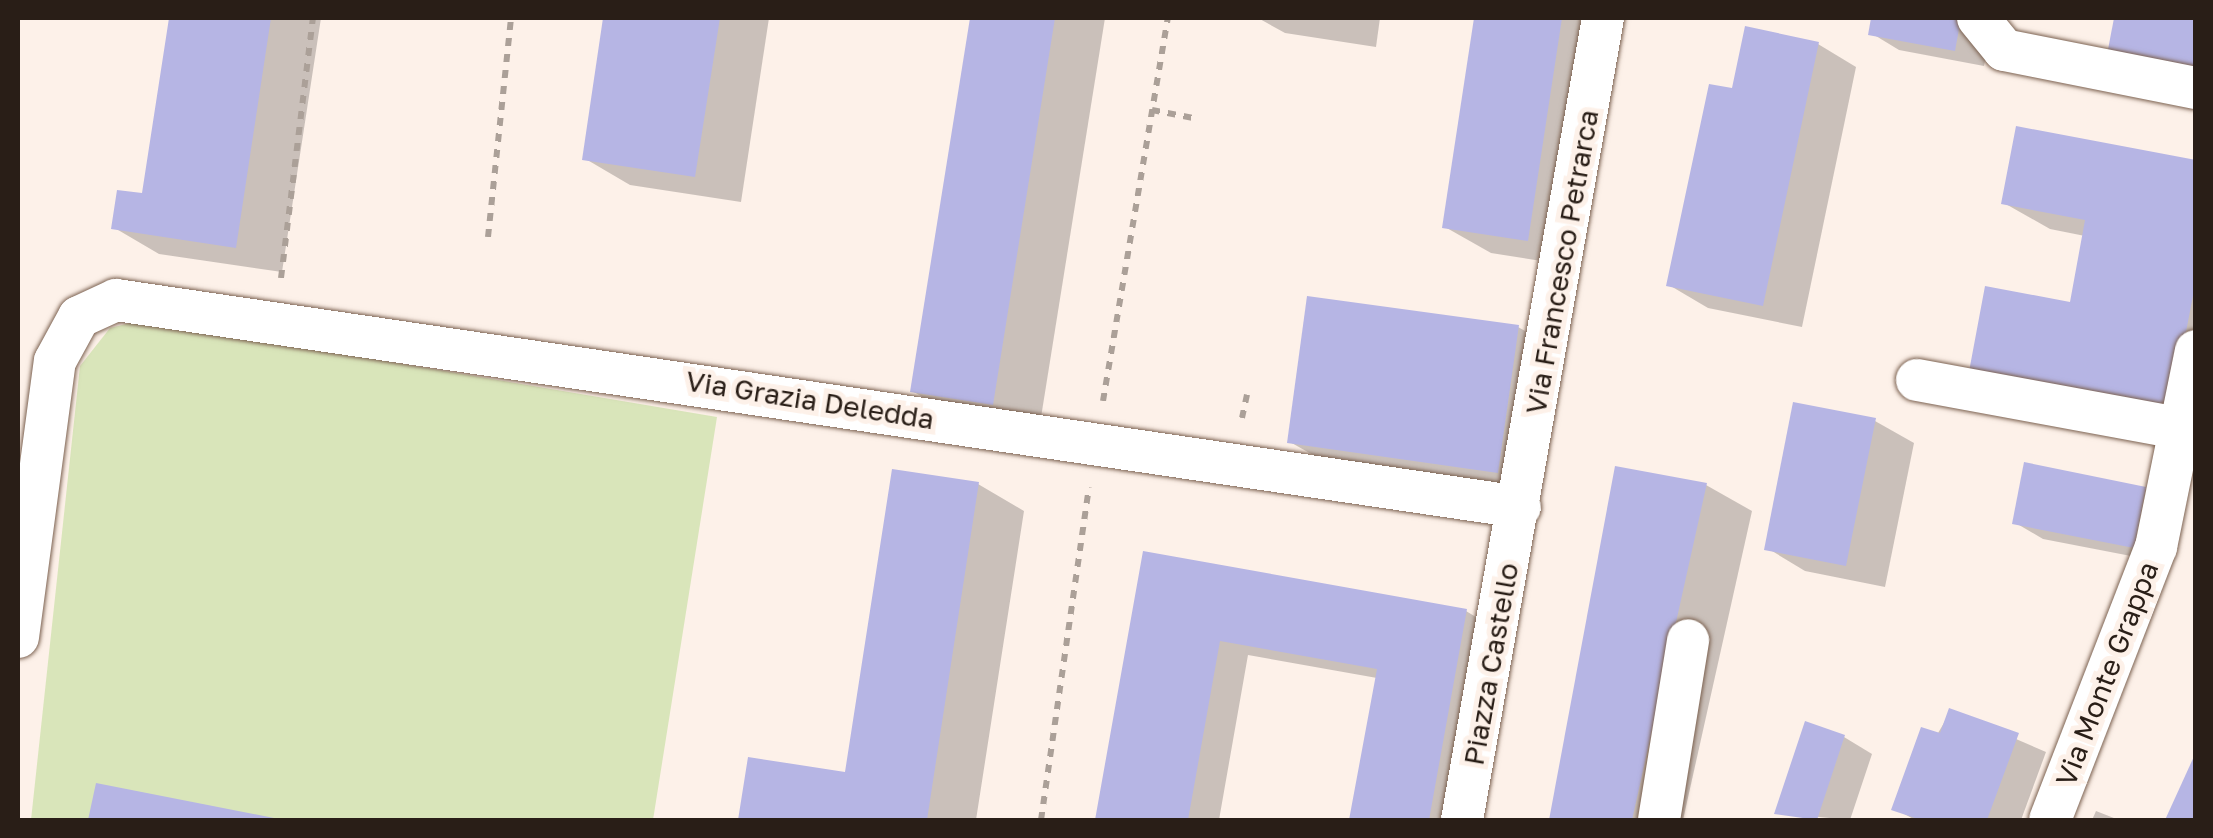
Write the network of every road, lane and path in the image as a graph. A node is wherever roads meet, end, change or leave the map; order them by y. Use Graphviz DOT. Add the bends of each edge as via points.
graph roads {
  1 [pos="313,18"];
  2 [pos="511,18"];
  3 [pos="1603,18"];
  4 [pos="1978,18"];
  5 [pos="2196,88"];
  6 [pos="1152,110"];
  7 [pos="1194,118"];
  8 [pos="488,237"];
  9 [pos="276,319"];
  10 [pos="2196,350"];
  11 [pos="1918,380"];
  12 [pos="2183,429"];
  13 [pos="1520,507"];
  14 [pos="18,637"];
  15 [pos="1688,640"];
  16 [pos="1462,820"];
  17 [pos="1659,820"];
  18 [pos="2050,820"];
  1 -- 9 [label="path"];
  2 -- 8 [label="path"];
  3 -- 13 [label="street, Via Francesco Petrarca"];
  4 -- 5 [label="street" via="1990,40 2016,54"];
  6 -- 7 [label="path"];
  9 -- 13 [label="street, Via Grazia Deledda"];
  9 -- 14 [label="street, Via Grazia Deledda" via="99,302 68,330 54,360"];
  10 -- 12 [label="street, Via Monte Grappa"];
  11 -- 12 [label="street"];
  12 -- 18 [label="street, Via Monte Grappa" via="2134,616"];
  13 -- 16 [label="street, Piazza Castello"];
  15 -- 17 [label="street"];
}
